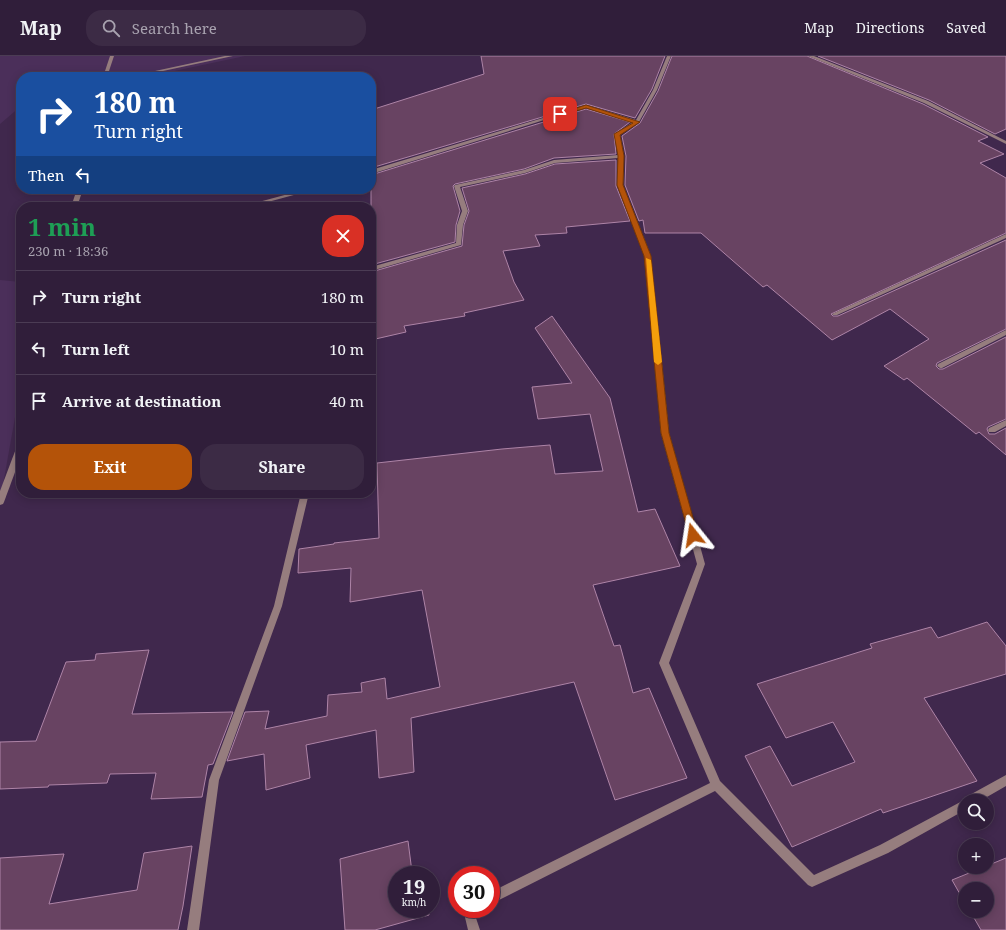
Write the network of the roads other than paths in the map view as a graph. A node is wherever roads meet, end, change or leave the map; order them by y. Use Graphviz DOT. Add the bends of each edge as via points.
graph roads {
  1 [pos="112,56"];
  2 [pos="231,56"];
  3 [pos="669,56"];
  4 [pos="810,56"];
  5 [pos="107,72"];
  6 [pos="153,72"];
  7 [pos="637,122"];
  8 [pos="1006,143"];
  9 [pos="621,156"];
  10 [pos="376,170"];
  11 [pos="294,194"];
  12 [pos="262,202"];
  13 [pos="1006,236"];
  14 [pos="376,268"];
  15 [pos="835,314"];
  16 [pos="1006,332"];
  17 [pos="940,366"];
  18 [pos="1006,423"];
  19 [pos="992,430"];
  20 [pos="16,459"];
  21 [pos="304,498"];
  22 [pos="0,502"];
  23 [pos="1006,780"];
  24 [pos="716,785"];
  25 [pos="982,794"];
  26 [pos="958,808"];
  27 [pos="500,893"];
  28 [pos="470,918"];
  29 [pos="193,930"];
  30 [pos="474,930"];
  1 -- 5 [label="street"];
  2 -- 6 [label="street"];
  3 -- 7 [label="street" via="655,90"];
  4 -- 8 [label="street" via="926,102"];
  7 -- 9 [label="street" via="617,134"];
  7 -- 10 [label="street" via="586,106"];
  9 -- 14 [label="street" via="554,162 457,186 465,211 460,224 459,244"];
  9 -- 24 [label="street" via="620,185 648,256 665,433 701,564 664,663"];
  11 -- 12 [label="street"];
  13 -- 15 [label="street"];
  16 -- 17 [label="street"];
  18 -- 19 [label="street"];
  20 -- 22 [label="street"];
  21 -- 29 [label="street" via="278,606 214,780"];
  23 -- 25 [label="street"];
  24 -- 26 [label="street" via="812,881 884,849"];
  24 -- 27 [label="street"];
  28 -- 30 [label="street"];
}
